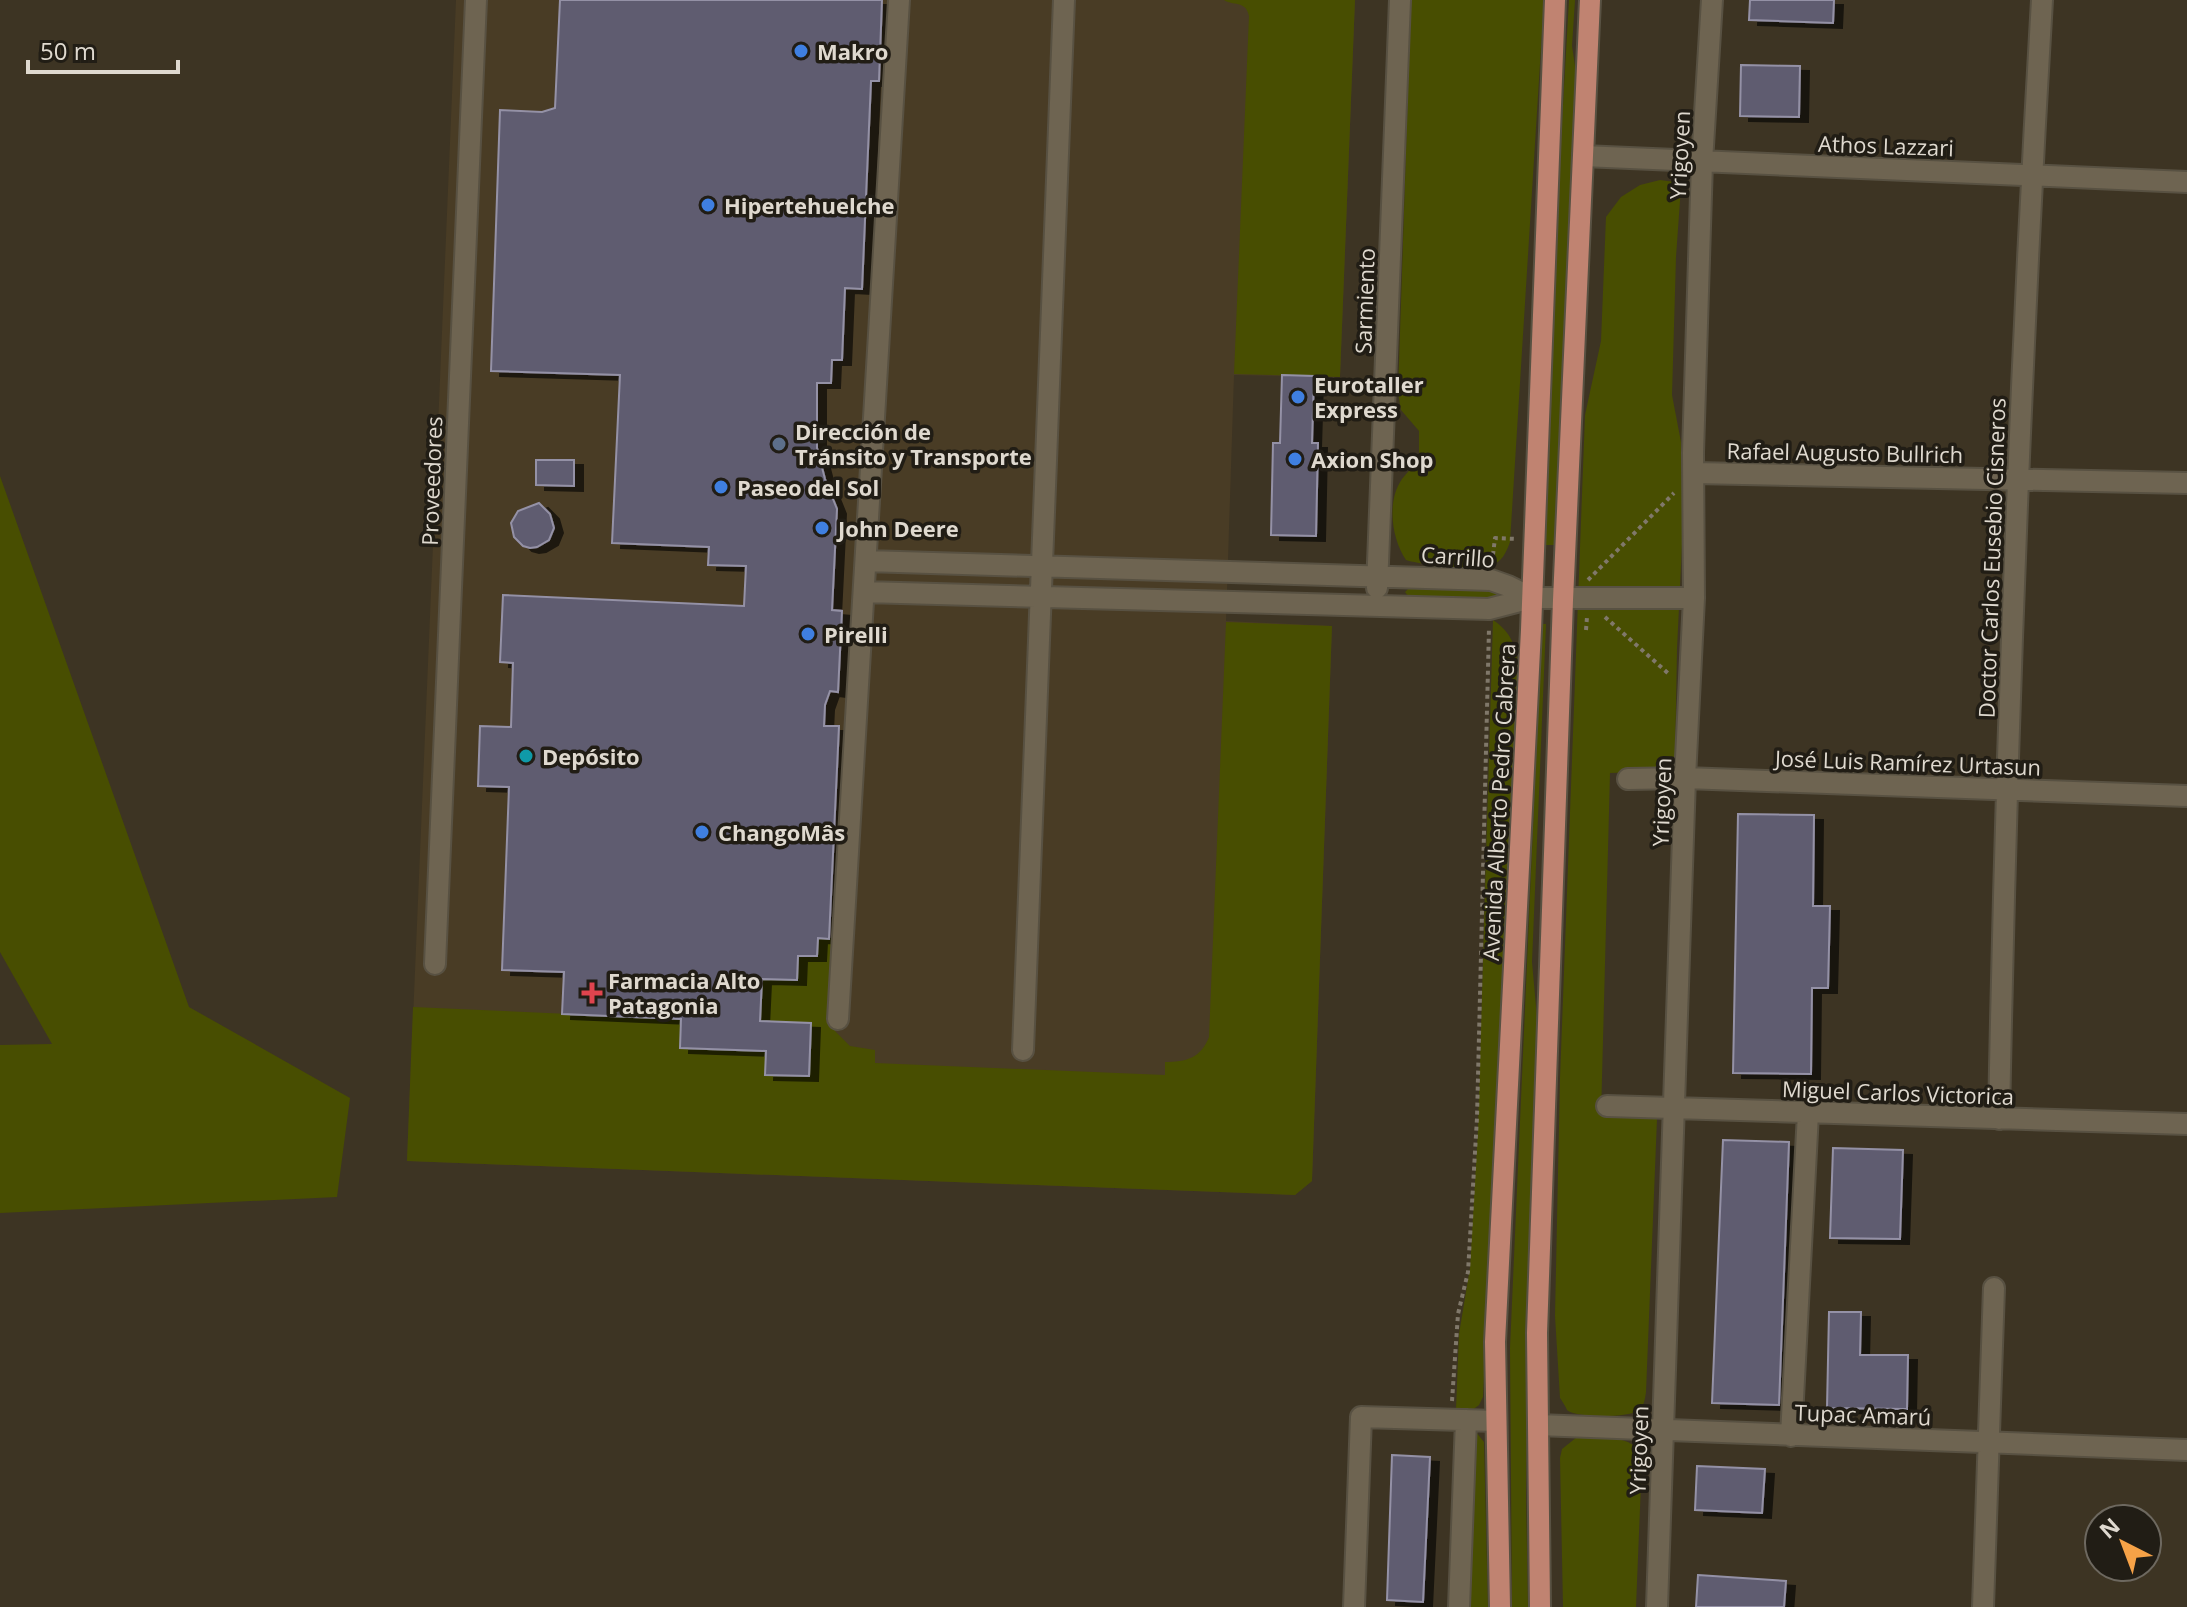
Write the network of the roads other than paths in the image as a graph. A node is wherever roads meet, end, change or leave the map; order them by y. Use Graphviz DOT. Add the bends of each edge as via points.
graph roads {
  1 [pos="476,0"];
  2 [pos="899,0"];
  3 [pos="1052,0"];
  4 [pos="1064,0"];
  5 [pos="1400,0"];
  6 [pos="1555,0"];
  7 [pos="1590,0"];
  8 [pos="1712,0"];
  9 [pos="2042,0"];
  10 [pos="1583,156"];
  11 [pos="1702,162"];
  12 [pos="2032,174"];
  13 [pos="2187,182"];
  14 [pos="1694,473"];
  15 [pos="2019,480"];
  16 [pos="2187,483"];
  17 [pos="866,561"];
  18 [pos="1036,567"];
  19 [pos="1377,575"];
  20 [pos="864,592"];
  21 [pos="1035,598"];
  22 [pos="1532,598"];
  23 [pos="1694,598"];
  24 [pos="1563,600"];
  25 [pos="1376,604"];
  26 [pos="1685,778"];
  27 [pos="1628,779"];
  28 [pos="2006,791"];
  29 [pos="2187,796"];
  30 [pos="435,964"];
  31 [pos="838,1019"];
  32 [pos="1018,1049"];
  33 [pos="1607,1106"];
  34 [pos="1674,1109"];
  35 [pos="1808,1113"];
  36 [pos="1999,1119"];
  37 [pos="2187,1124"];
  38 [pos="1994,1288"];
  39 [pos="1460,1420"];
  40 [pos="1496,1421"];
  41 [pos="1538,1425"];
  42 [pos="1663,1430"];
  43 [pos="1791,1436"];
  44 [pos="1990,1442"];
  45 [pos="2187,1450"];
  46 [pos="1354,1607"];
  47 [pos="1459,1607"];
  48 [pos="1500,1607"];
  49 [pos="1540,1607"];
  50 [pos="1657,1607"];
  51 [pos="1983,1607"];
  1 -- 30 [label="street, Proveedores"];
  2 -- 17 [label="street"];
  3 -- 18 [label="street"];
  4 -- 18 [label="street"];
  5 -- 19 [label="street, Sarmiento"];
  6 -- 22 [label="main road, Avenida Alberto Pedro Cabrera"];
  7 -- 10 [label="main road"];
  8 -- 11 [label="street, Yrigoyen"];
  9 -- 12 [label="street, Doctor Carlos Eusebio Cisneros"];
  10 -- 11 [label="street, Athos Lazzari"];
  10 -- 24 [label="main road"];
  11 -- 12 [label="street, Athos Lazzari"];
  11 -- 14 [label="street, Yrigoyen"];
  12 -- 13 [label="street, Athos Lazzari"];
  12 -- 15 [label="street, Doctor Carlos Eusebio Cisneros"];
  14 -- 15 [label="street, Rafael Augusto Bullrich"];
  14 -- 23 [label="street, Yrigoyen"];
  15 -- 16 [label="street, Rafael Augusto Bullrich"];
  15 -- 28 [label="street, Doctor Carlos Eusebio Cisneros"];
  17 -- 18 [label="street, Carrillo"];
  17 -- 20 [label="street"];
  18 -- 19 [label="street, Carrillo"];
  18 -- 21 [label="street"];
  19 -- 22 [label="street, Carrillo" via="1491,580"];
  19 -- 25 [label="street, Sarmiento"];
  20 -- 21 [label="street, Carrillo"];
  20 -- 31 [label="street"];
  21 -- 25 [label="street, Carrillo"];
  21 -- 32 [label="street"];
  22 -- 24 [label="street, Carrillo"];
  22 -- 25 [label="street, Carrillo" via="1489,609"];
  22 -- 40 [label="main road, Avenida Alberto Pedro Cabrera" via="1495,1342"];
  23 -- 24 [label="street, Carrillo"];
  23 -- 26 [label="street, Yrigoyen"];
  24 -- 41 [label="main road"];
  26 -- 27 [label="street, José Luis Ramírez Urtasun"];
  26 -- 28 [label="street, José Luis Ramírez Urtasun"];
  26 -- 34 [label="street, Yrigoyen"];
  28 -- 29 [label="street, José Luis Ramírez Urtasun"];
  28 -- 36 [label="street, Doctor Carlos Eusebio Cisneros"];
  33 -- 34 [label="street, Miguel Carlos Victorica"];
  34 -- 35 [label="street, Miguel Carlos Victorica"];
  34 -- 42 [label="street, Yrigoyen"];
  35 -- 36 [label="street, Miguel Carlos Victorica"];
  35 -- 43 [label="street"];
  36 -- 37 [label="street, Miguel Carlos Victorica"];
  38 -- 44 [label="street"];
  39 -- 40 [label="street"];
  39 -- 46 [label="street" via="1361,1417"];
  39 -- 47 [label="street"];
  40 -- 48 [label="main road, Avenida Alberto Pedro Cabrera"];
  41 -- 42 [label="street, Tupac Amarú"];
  41 -- 49 [label="main road"];
  42 -- 43 [label="street, Tupac Amarú"];
  42 -- 50 [label="street, Yrigoyen"];
  43 -- 44 [label="street, Tupac Amarú"];
  44 -- 45 [label="street, Tupac Amarú"];
  44 -- 51 [label="street"];
}
